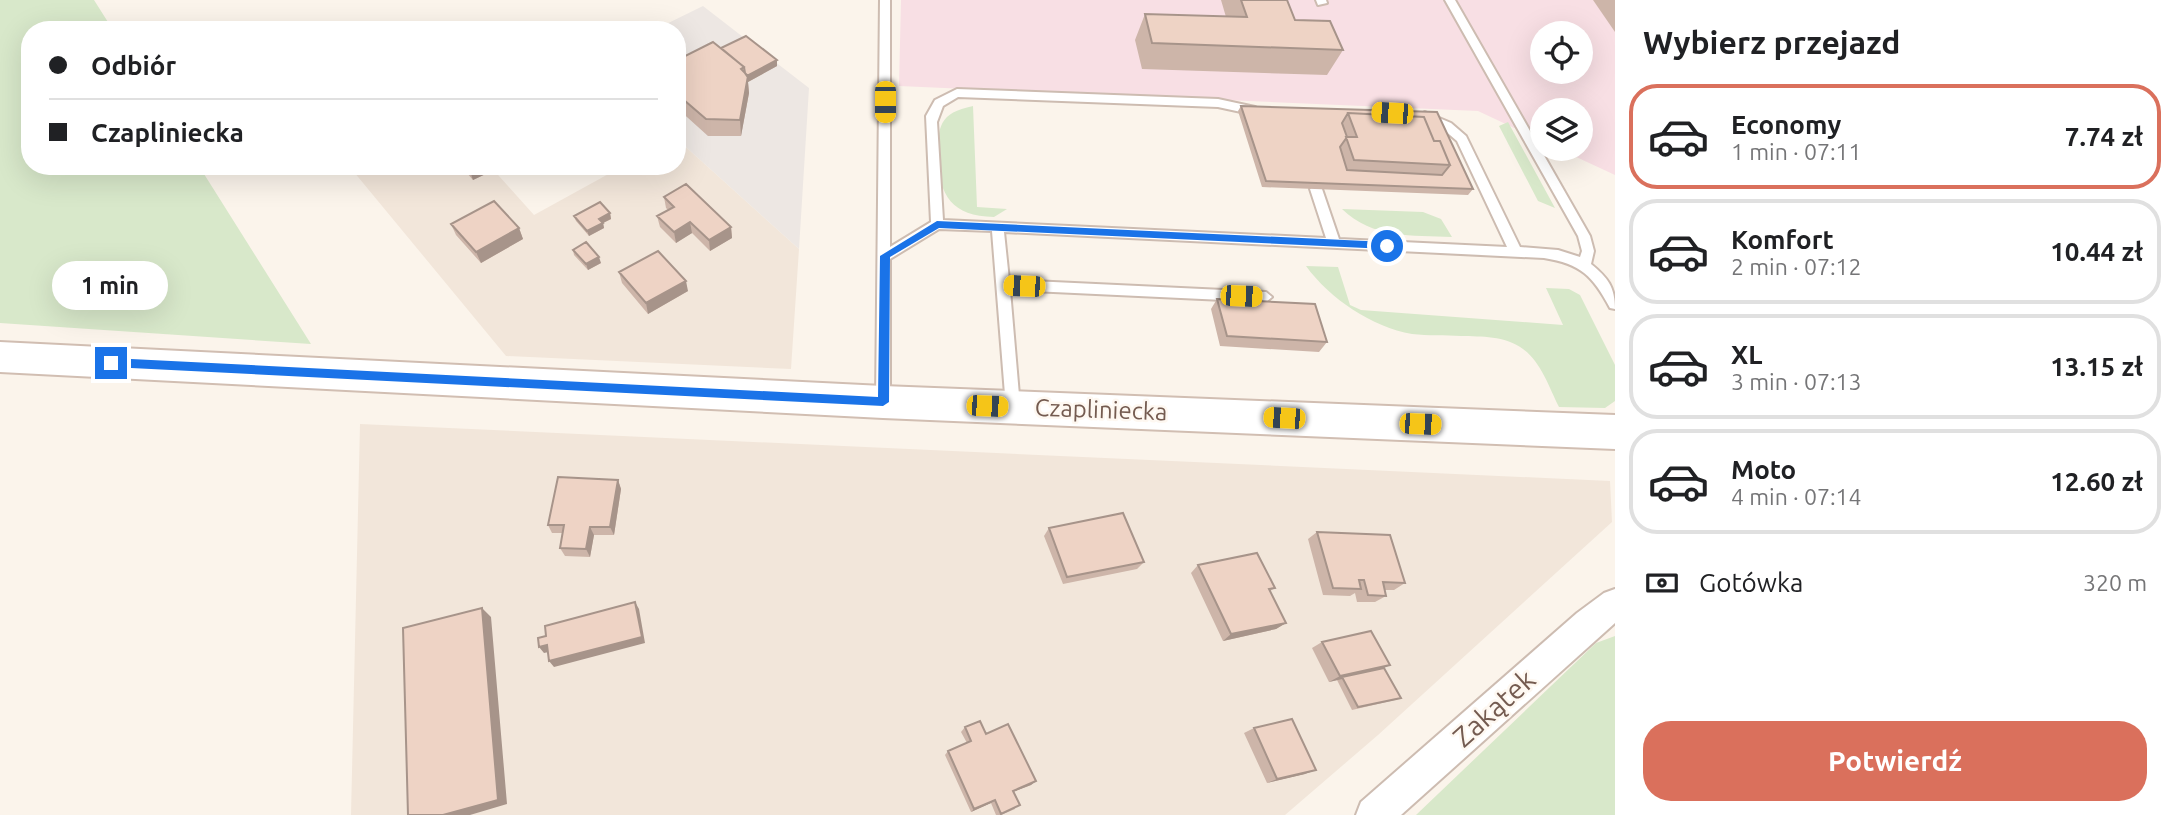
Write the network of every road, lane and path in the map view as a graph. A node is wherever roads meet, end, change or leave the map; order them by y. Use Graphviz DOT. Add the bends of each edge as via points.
graph roads {
  1 [pos="885,0"];
  2 [pos="1450,0"];
  3 [pos="1270,113"];
  4 [pos="1416,114"];
  5 [pos="1316,189"];
  6 [pos="937,224"];
  7 [pos="998,228"];
  8 [pos="1334,243"];
  9 [pos="1516,253"];
  10 [pos="885,256"];
  11 [pos="1585,264"];
  12 [pos="1002,285"];
  13 [pos="1266,297"];
  14 [pos="1615,304"];
  15 [pos="0,357"];
  16 [pos="883,402"];
  17 [pos="1013,407"];
  18 [pos="1615,432"];
  19 [pos="1615,604"];
  20 [pos="1374,815"];
  1 -- 10 [label="lane"];
  2 -- 11 [label="lane" via="1584,236"];
  3 -- 6 [label="lane" via="1218,103 957,93 937,103 932,111"];
  4 -- 9 [label="lane" via="1441,123 1462,139"];
  5 -- 8 [label="lane"];
  6 -- 7 [label="lane"];
  6 -- 10 [label="lane"];
  7 -- 8 [label="lane"];
  7 -- 12 [label="lane"];
  8 -- 9 [label="lane"];
  9 -- 11 [label="lane" via="1562,255"];
  10 -- 16 [label="lane"];
  11 -- 14 [label="lane" via="1602,280"];
  12 -- 13 [label="lane"];
  12 -- 17 [label="lane"];
  15 -- 16 [label="main road, Czapliniecka"];
  16 -- 17 [label="main road, Czapliniecka"];
  17 -- 18 [label="main road, Czapliniecka"];
  19 -- 20 [label="street, Zakątek"];
}
